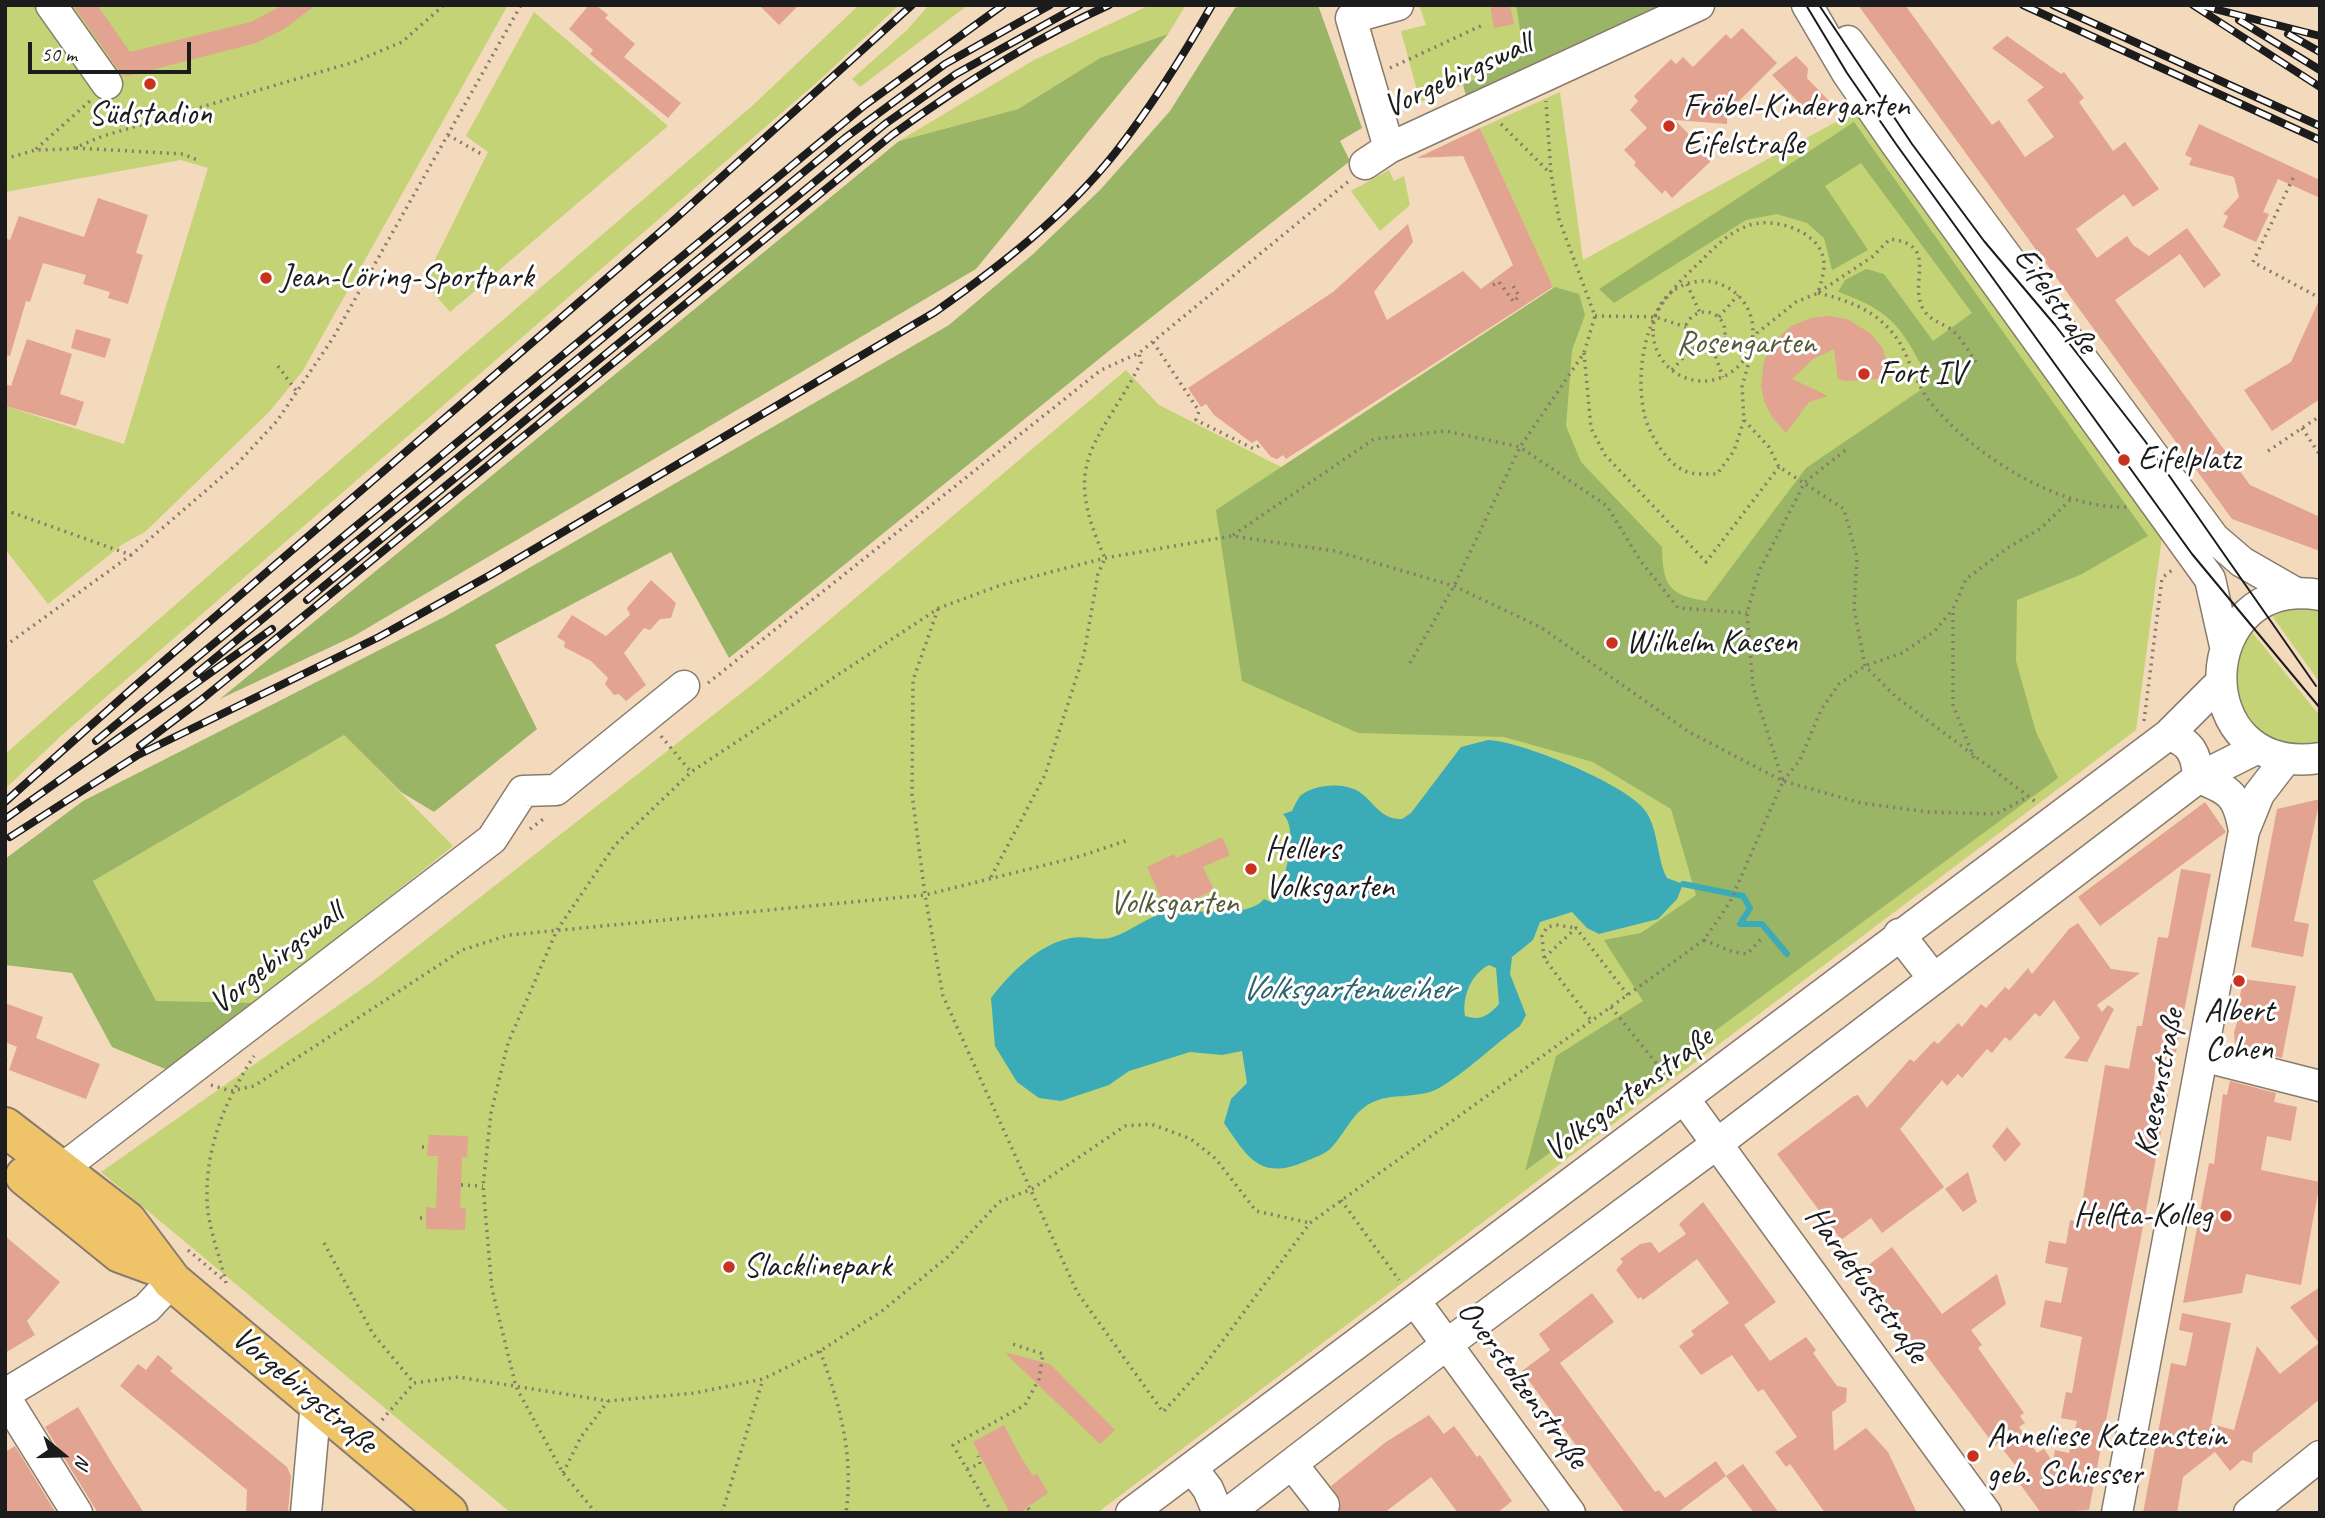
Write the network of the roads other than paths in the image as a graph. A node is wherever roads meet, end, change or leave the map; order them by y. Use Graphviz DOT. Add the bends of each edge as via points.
graph roads {
  1 [pos="51,5"];
  2 [pos="1398,5"];
  3 [pos="1699,5"];
  4 [pos="1807,5"];
  5 [pos="1820,5"];
  6 [pos="107,84"];
  7 [pos="1389,148"];
  8 [pos="1365,164"];
  9 [pos="2308,594"];
  10 [pos="2225,646"];
  11 [pos="2220,683"];
  12 [pos="694,686"];
  13 [pos="2160,741"];
  14 [pos="2258,748"];
  15 [pos="2320,758"];
  16 [pos="2286,759"];
  17 [pos="2198,779"];
  18 [pos="2244,831"];
  19 [pos="1899,934"];
  20 [pos="1934,979"];
  21 [pos="2202,1056"];
  22 [pos="2320,1086"];
  23 [pos="1685,1100"];
  24 [pos="5,1128"];
  25 [pos="1718,1143"];
  26 [pos="5,1160"];
  27 [pos="59,1171"];
  28 [pos="167,1274"];
  29 [pos="1415,1301"];
  30 [pos="1446,1345"];
  31 [pos="5,1395"];
  32 [pos="316,1402"];
  33 [pos="2320,1456"];
  34 [pos="1292,1464"];
  35 [pos="1192,1468"];
  36 [pos="1328,1509"];
  37 [pos="77,1513"];
  38 [pos="306,1513"];
  39 [pos="448,1513"];
  40 [pos="1131,1513"];
  41 [pos="1218,1513"];
  42 [pos="1228,1513"];
  43 [pos="1570,1513"];
  44 [pos="1986,1513"];
  45 [pos="2117,1513"];
  46 [pos="2249,1513"];
  1 -- 6 [label="street"];
  2 -- 7 [label="street" via="1351,18"];
  3 -- 7 [label="street, Vorgebirgswall"];
  4 -- 10 [label="street, Eifelstraße" via="1896,144 2210,579"];
  5 -- 9 [label="street, Eifelstraße" via="2214,538 2242,562"];
  7 -- 8 [label="street, Vorgebirgswall"];
  9 -- 10 [label="street" via="2267,601 2251,611"];
  10 -- 11 [label="street"];
  11 -- 13 [label="street, Volksgartenstraße"];
  11 -- 14 [label="street" via="2227,712"];
  12 -- 27 [label="street, Vorgebirgswall" via="556,790 523,791 492,839"];
  13 -- 17 [label="street" via="2183,739 2197,757"];
  13 -- 19 [label="street, Volksgartenstraße"];
  14 -- 16 [label="street"];
  14 -- 17 [label="street"];
  15 -- 16 [label="street"];
  16 -- 18 [label="street, Kaesenstraße" via="2259,794"];
  17 -- 18 [label="street" via="2225,788 2240,806"];
  17 -- 20 [label="street"];
  18 -- 21 [label="street, Kaesenstraße"];
  19 -- 20 [label="street"];
  19 -- 23 [label="street, Volksgartenstraße"];
  20 -- 25 [label="street"];
  21 -- 22 [label="street"];
  21 -- 45 [label="street, Kaesenstraße"];
  23 -- 25 [label="street, Hardefuststraße"];
  23 -- 29 [label="street, Volksgartenstraße"];
  24 -- 27 [label="main road, Vorgebirgstraße"];
  25 -- 30 [label="street"];
  25 -- 44 [label="street, Hardefuststraße"];
  26 -- 28 [label="main road, Vorgebirgstraße" via="120,1253"];
  27 -- 28 [label="main road, Vorgebirgstraße" via="127,1222"];
  28 -- 31 [label="street" via="147,1308"];
  28 -- 32 [label="main road, Vorgebirgstraße"];
  29 -- 30 [label="street, Overstolzenstraße"];
  29 -- 35 [label="street, Volksgartenstraße"];
  30 -- 34 [label="street"];
  30 -- 43 [label="street, Overstolzenstraße"];
  31 -- 37 [label="street"];
  32 -- 38 [label="street"];
  32 -- 39 [label="main road, Vorgebirgstraße"];
  33 -- 46 [label="street"];
  34 -- 36 [label="street"];
  34 -- 42 [label="street"];
  35 -- 40 [label="street, Volksgartenstraße"];
  35 -- 41 [label="street"];
}
